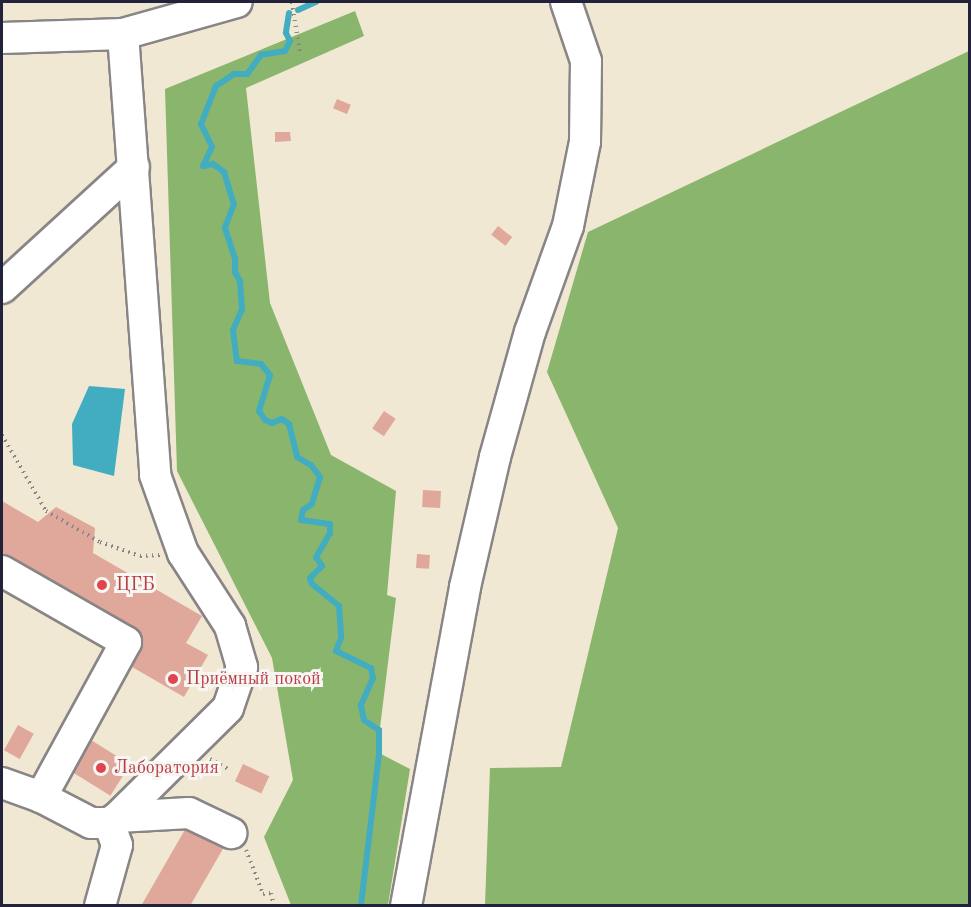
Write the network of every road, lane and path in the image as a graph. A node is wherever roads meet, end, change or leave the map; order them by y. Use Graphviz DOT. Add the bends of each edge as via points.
graph roads {
  1 [pos="237,2"];
  2 [pos="292,2"];
  3 [pos="566,2"];
  4 [pos="123,34"];
  5 [pos="2,38"];
  6 [pos="300,55"];
  7 [pos="134,167"];
  8 [pos="2,288"];
  9 [pos="2,435"];
  10 [pos="183,553"];
  11 [pos="2,571"];
  12 [pos="2,783"];
  13 [pos="41,797"];
  14 [pos="114,820"];
  15 [pos="231,833"];
  16 [pos="100,906"];
  17 [pos="274,906"];
  18 [pos="406,906"];
  1 -- 4 [label="street"];
  2 -- 6 [label="path"];
  3 -- 18 [label="street" via="586,61 585,142 568,226 530,332 495,457 465,587"];
  4 -- 5 [label="street"];
  4 -- 7 [label="street"];
  7 -- 8 [label="street"];
  7 -- 10 [label="street" via="155,475"];
  9 -- 10 [label="path" via="46,511 100,542 140,556"];
  10 -- 14 [label="street" via="230,626 242,666 228,708"];
  11 -- 13 [label="street" via="126,642"];
  12 -- 13 [label="street"];
  13 -- 14 [label="street" via="91,823"];
  14 -- 15 [label="street" via="189,813"];
  14 -- 16 [label="street" via="117,845"];
  15 -- 17 [label="path" via="246,849 263,894 271,893"];
}
